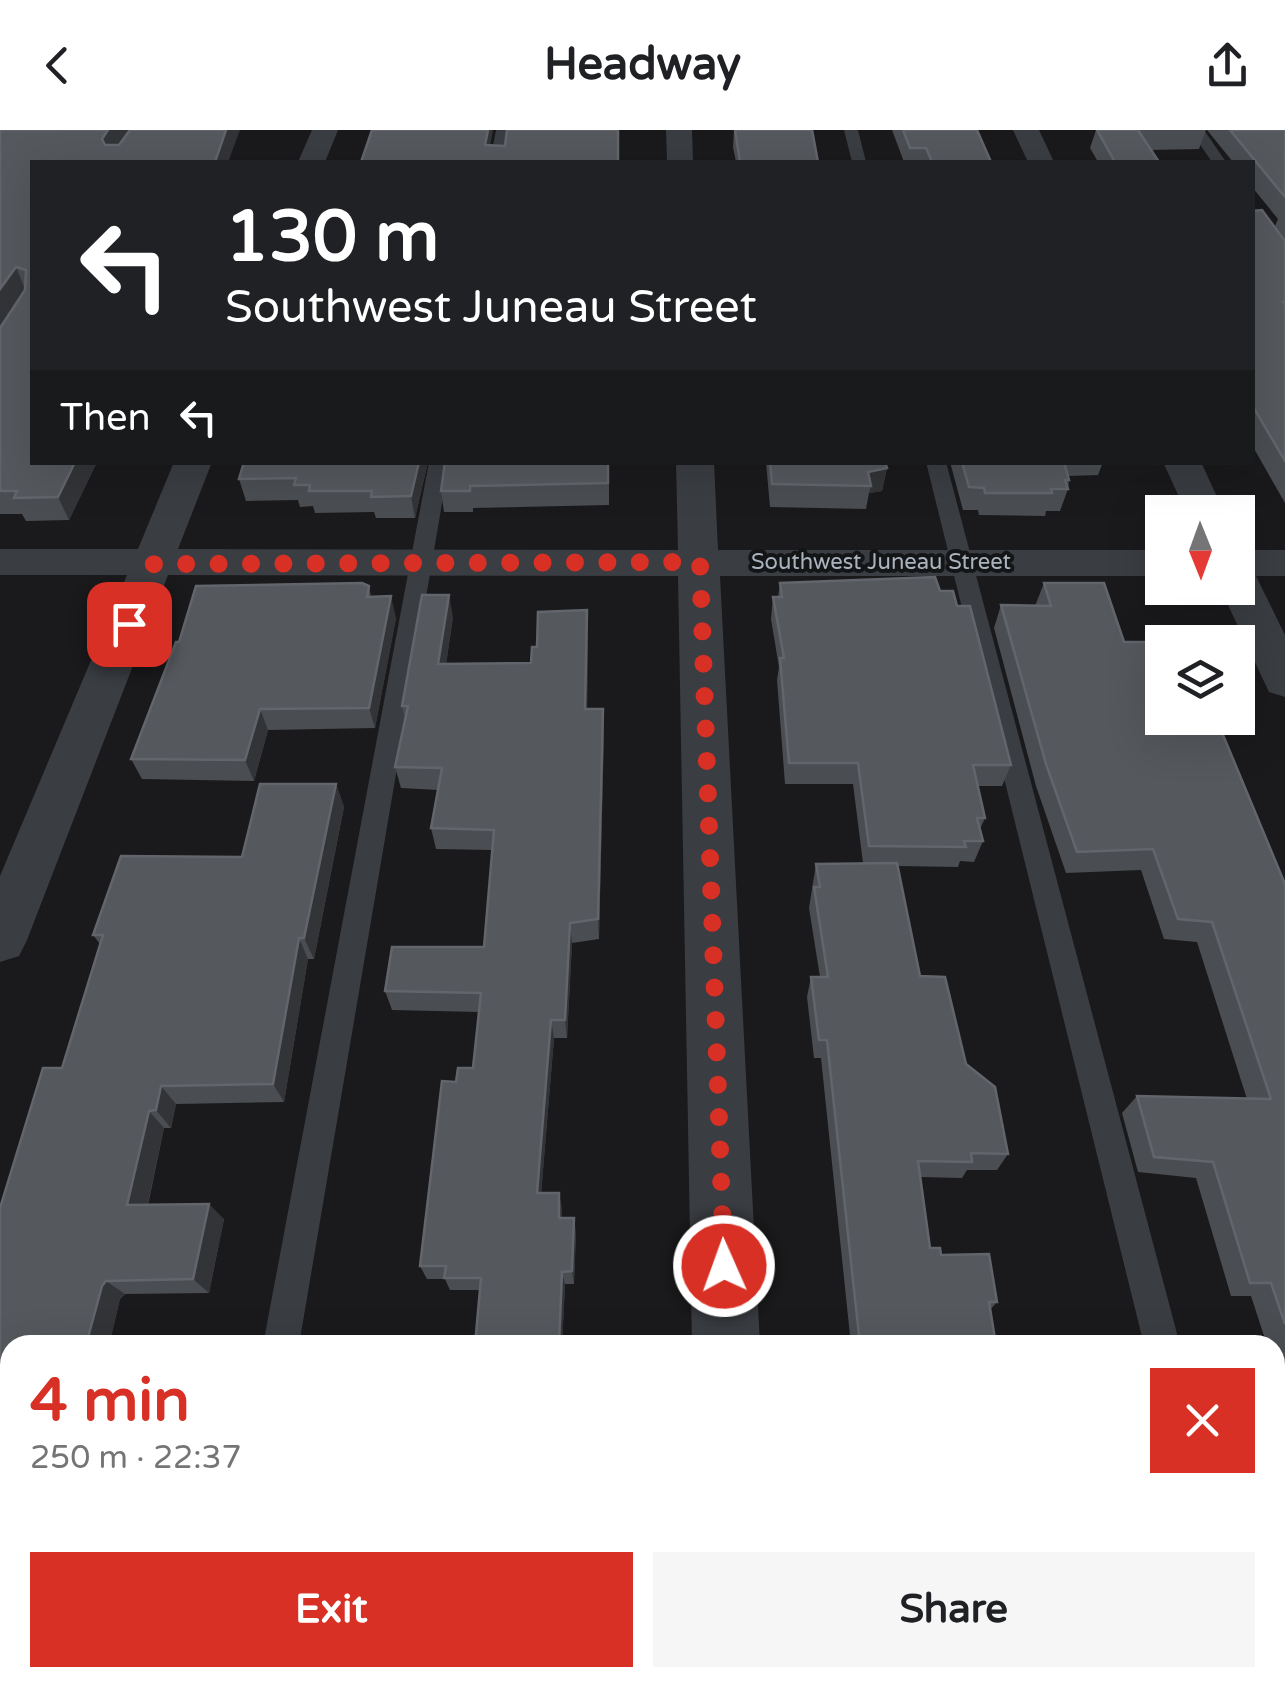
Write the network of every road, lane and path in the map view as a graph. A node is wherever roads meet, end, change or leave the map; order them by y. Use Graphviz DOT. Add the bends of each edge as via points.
graph roads {
  1 [pos="325,130"];
  2 [pos="503,130"];
  3 [pos="679,130"];
  4 [pos="851,130"];
  5 [pos="1026,130"];
  6 [pos="1197,130"];
  7 [pos="313,160"];
  8 [pos="497,160"];
  9 [pos="680,160"];
  10 [pos="859,160"];
  11 [pos="1040,160"];
  12 [pos="1218,160"];
  13 [pos="193,465"];
  14 [pos="438,465"];
  15 [pos="695,465"];
  16 [pos="937,465"];
  17 [pos="1183,465"];
  18 [pos="1197,495"];
  19 [pos="0,562"];
  20 [pos="421,562"];
  21 [pos="700,562"];
  22 [pos="962,563"];
  23 [pos="1145,563"];
  24 [pos="1255,563"];
  25 [pos="1285,563"];
  26 [pos="154,564"];
  27 [pos="1250,605"];
  28 [pos="1285,681"];
  29 [pos="0,940"];
  30 [pos="283,1335"];
  31 [pos="726,1335"];
  32 [pos="1159,1335"];
  1 -- 7 [label="street"];
  2 -- 8 [label="lane"];
  3 -- 9 [label="street"];
  4 -- 10 [label="lane"];
  5 -- 11 [label="street"];
  6 -- 12 [label="lane"];
  13 -- 26 [label="street"];
  14 -- 20 [label="lane"];
  15 -- 21 [label="street"];
  16 -- 22 [label="lane"];
  17 -- 18 [label="street"];
  19 -- 26 [label="street, Southwest Juneau Street"];
  20 -- 21 [label="street, Southwest Juneau Street"];
  20 -- 26 [label="street, Southwest Juneau Street"];
  20 -- 30 [label="lane"];
  21 -- 22 [label="street, Southwest Juneau Street"];
  21 -- 31 [label="street"];
  22 -- 23 [label="street, Southwest Juneau Street"];
  22 -- 32 [label="lane"];
  24 -- 25 [label="street"];
  26 -- 29 [label="street"];
  27 -- 28 [label="street"];
}
